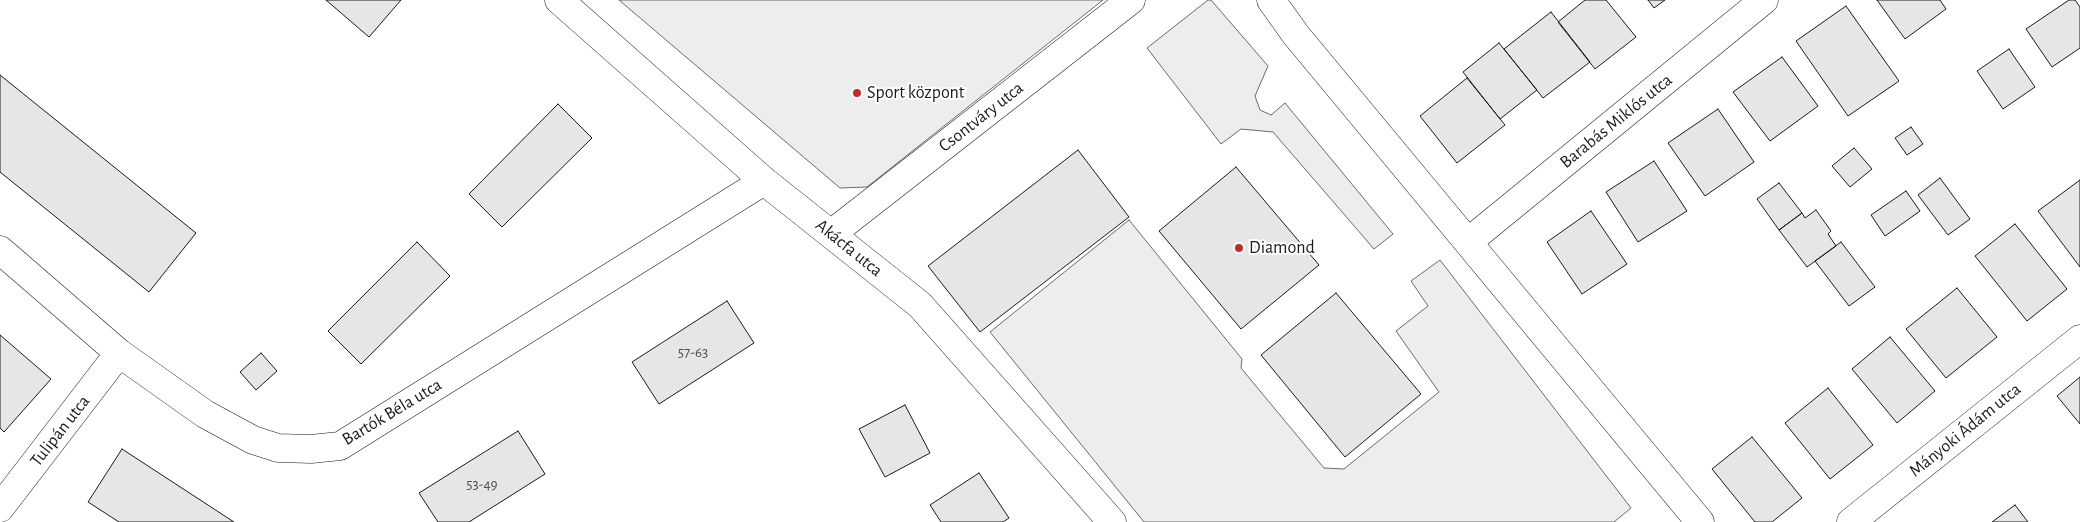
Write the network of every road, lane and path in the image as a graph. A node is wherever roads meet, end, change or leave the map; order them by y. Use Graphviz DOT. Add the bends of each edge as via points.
graph roads {
  1 [pos="559,0"];
  2 [pos="1131,0"];
  3 [pos="1271,0"];
  4 [pos="1764,0"];
  5 [pos="764,180"];
  6 [pos="831,234"];
  7 [pos="1468,242"];
  8 [pos="0,250"];
  9 [pos="2080,339"];
  10 [pos="119,353"];
  11 [pos="0,508"];
  12 [pos="1111,522"];
  13 [pos="1700,522"];
  14 [pos="1851,522"];
  1 -- 5 [label="street, Akácfa utca"];
  2 -- 6 [label="street, Csontváry utca"];
  3 -- 7 [label="street" via="1296,35"];
  4 -- 7 [label="street, Barabás Miklós utca"];
  5 -- 6 [label="street, Akácfa utca"];
  5 -- 10 [label="street, Bartók Béla utca" via="340,446 278,448 253,440 205,414"];
  6 -- 12 [label="street, Akácfa utca" via="920,305"];
  7 -- 13 [label="street"];
  8 -- 10 [label="street, Bartók Béla utca"];
  9 -- 14 [label="street, Mányoki Ádám utca"];
  10 -- 11 [label="street, Tulipán utca"];
}
